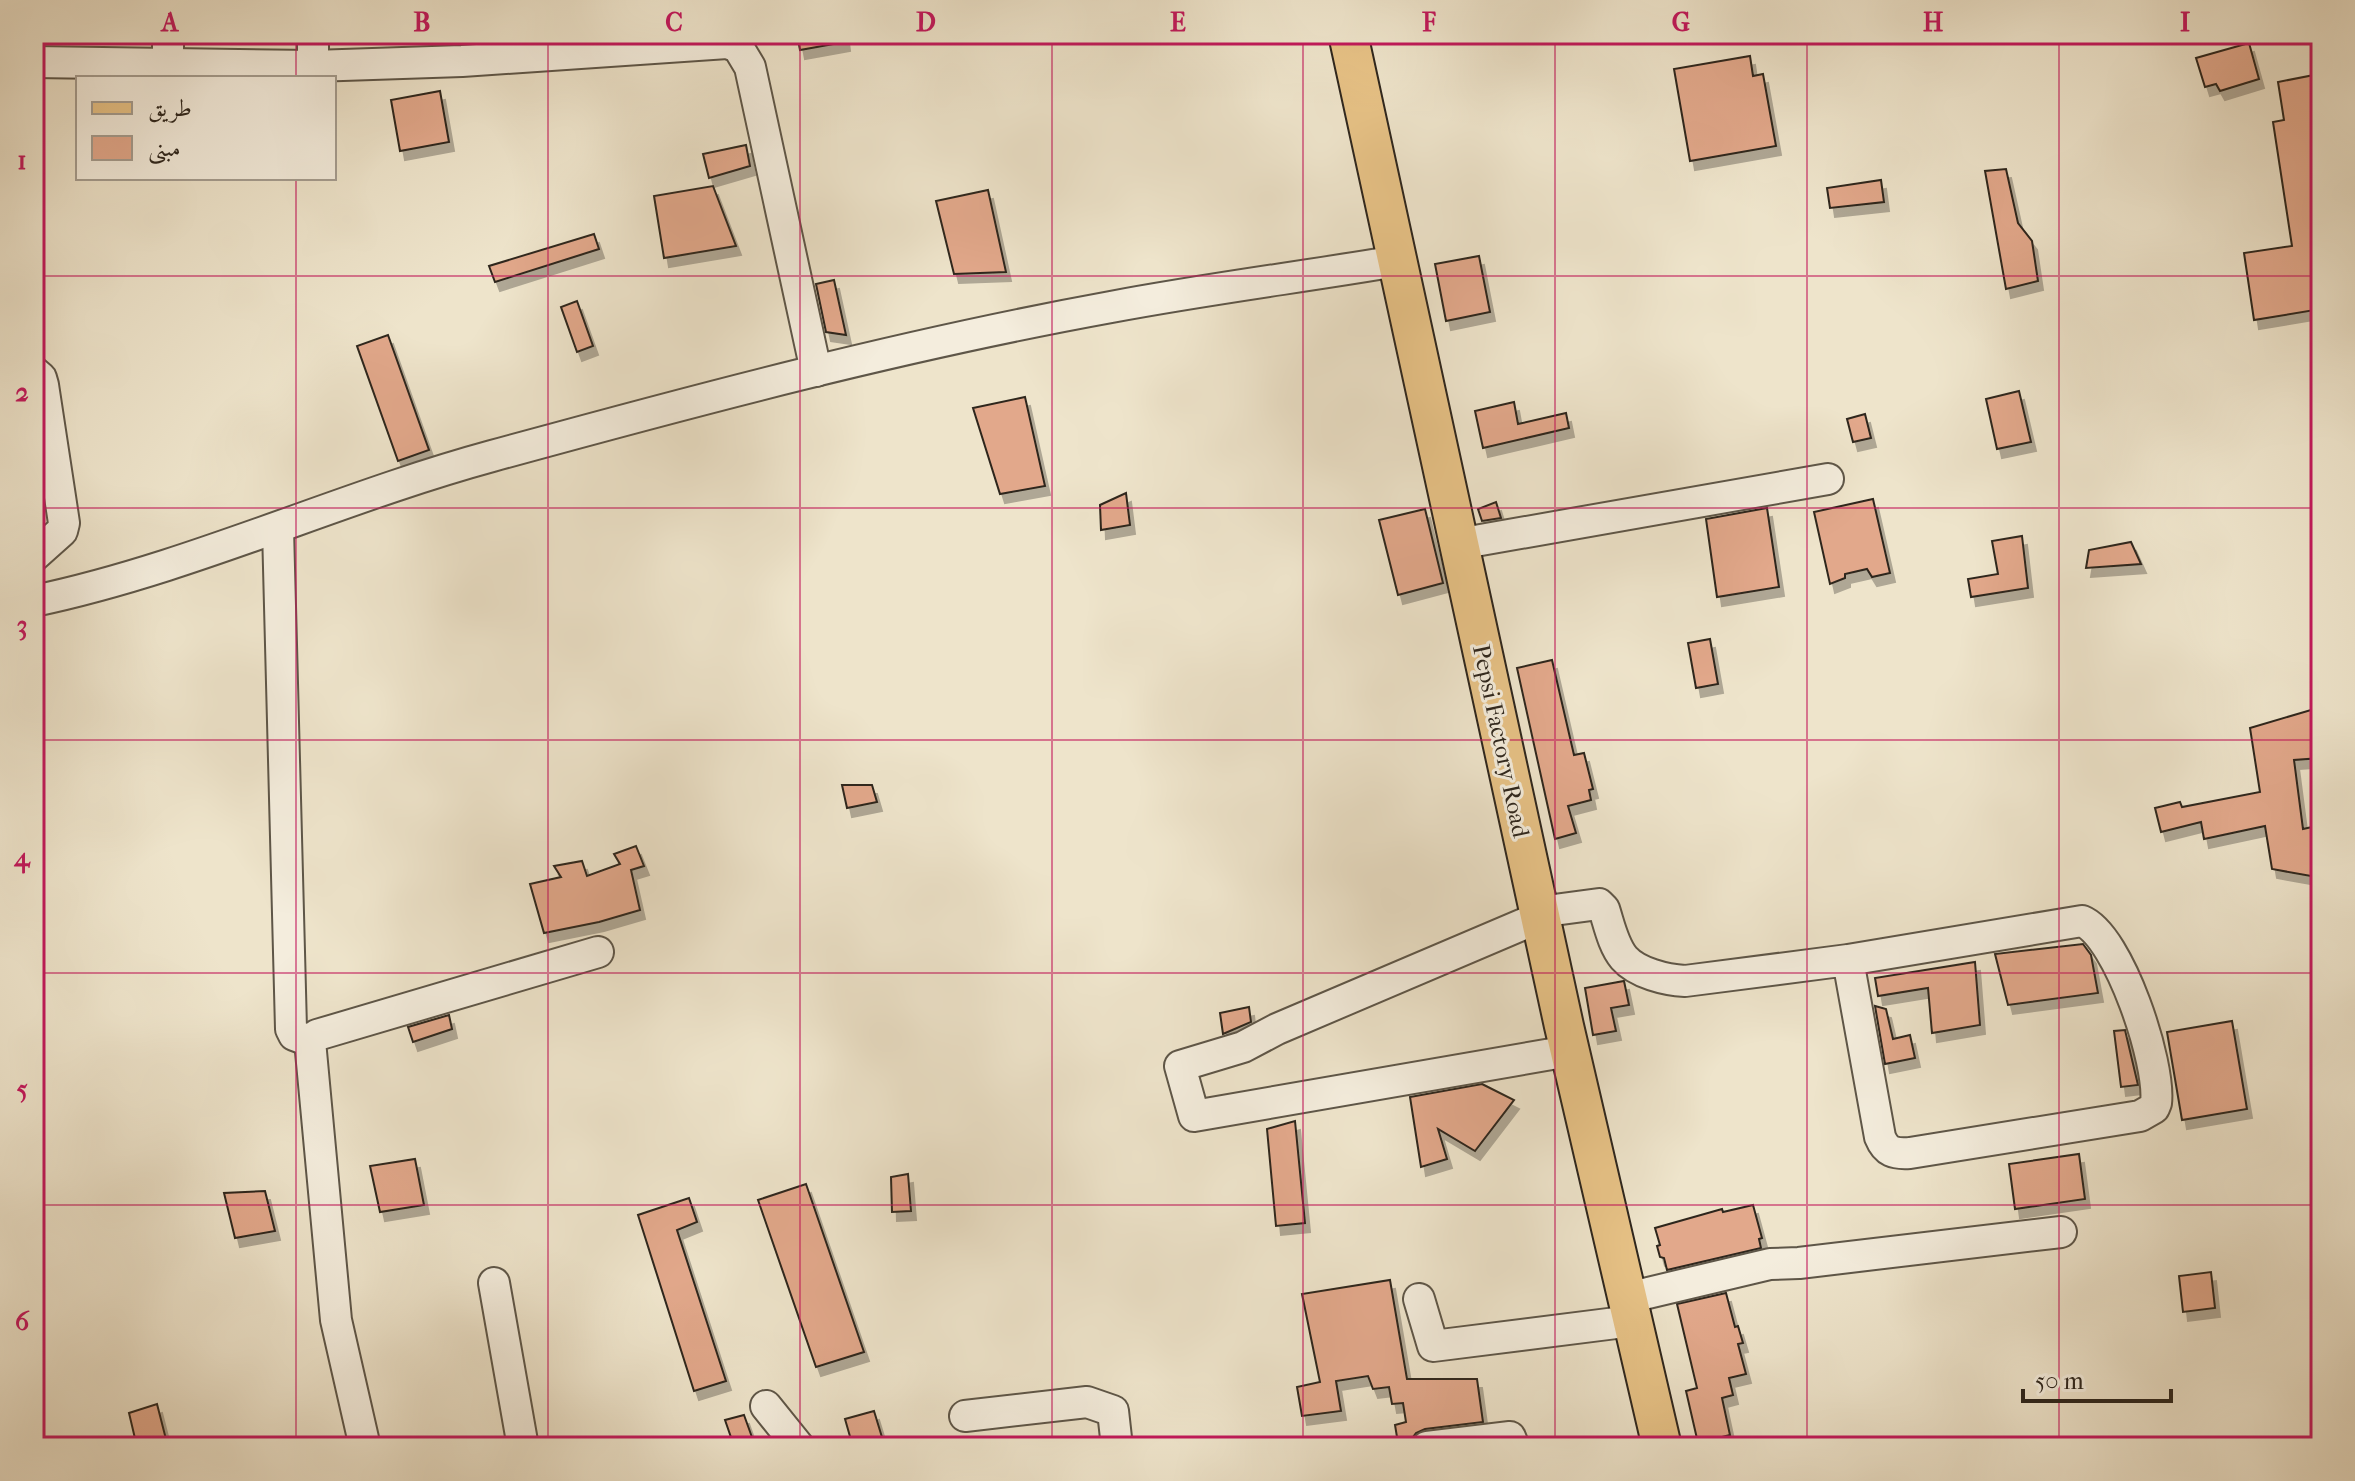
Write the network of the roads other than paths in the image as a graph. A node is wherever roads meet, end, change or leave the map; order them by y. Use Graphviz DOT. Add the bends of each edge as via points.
graph roads {
  1 [pos="168,34"];
  2 [pos="313,34"];
  3 [pos="1348,34"];
  4 [pos="462,48"];
  5 [pos="34,62"];
  6 [pos="168,64"];
  7 [pos="313,66"];
  8 [pos="1397,261"];
  9 [pos="816,371"];
  10 [pos="34,372"];
  11 [pos="1828,479"];
  12 [pos="278,529"];
  13 [pos="1458,544"];
  14 [pos="34,556"];
  15 [pos="34,601"];
  16 [pos="1539,914"];
  17 [pos="598,952"];
  18 [pos="1848,960"];
  19 [pos="310,1041"];
  20 [pos="1569,1051"];
  21 [pos="2061,1232"];
  22 [pos="494,1283"];
  23 [pos="1419,1299"];
  24 [pos="1629,1309"];
  25 [pos="766,1406"];
  26 [pos="965,1416"];
  27 [pos="365,1447"];
  28 [pos="523,1447"];
  29 [pos="799,1447"];
  30 [pos="1117,1447"];
  31 [pos="1427,1447"];
  32 [pos="1514,1447"];
  33 [pos="1662,1447"];
  1 -- 6 [label="street"];
  2 -- 7 [label="street"];
  3 -- 8 [label="main road, Pepsi Factory Road"];
  4 -- 7 [label="street"];
  4 -- 9 [label="street" via="727,43 738,47 750,67"];
  5 -- 6 [label="street"];
  6 -- 7 [label="street"];
  8 -- 9 [label="street" via="1111,307"];
  8 -- 13 [label="main road, Pepsi Factory Road"];
  9 -- 12 [label="street" via="488,457"];
  10 -- 14 [label="street" via="43,385 64,523"];
  11 -- 13 [label="street"];
  12 -- 15 [label="street"];
  12 -- 19 [label="street" via="291,1029"];
  13 -- 16 [label="main road, Pepsi Factory Road"];
  16 -- 18 [label="street" via="1599,904 1623,957 1669,980"];
  16 -- 20 [label="main road, Pepsi Factory Road"];
  16 -- 20 [label="street" via="1243,1047 1180,1066 1194,1116"];
  17 -- 19 [label="street"];
  18 -- 18 [label="street" via="2075,921 2089,924 2123,975 2139,1011 2154,1108 2140,1116 1910,1153 1888,1150 1880,1137"];
  19 -- 27 [label="street" via="336,1320"];
  20 -- 24 [label="main road, Pepsi Factory Road"];
  21 -- 24 [label="street" via="1770,1264"];
  22 -- 28 [label="street"];
  23 -- 24 [label="street" via="1433,1346"];
  24 -- 33 [label="main road, Pepsi Factory Road"];
  25 -- 29 [label="street"];
  26 -- 30 [label="street" via="1087,1402 1113,1411"];
  31 -- 32 [label="street" via="1510,1437"];
}
